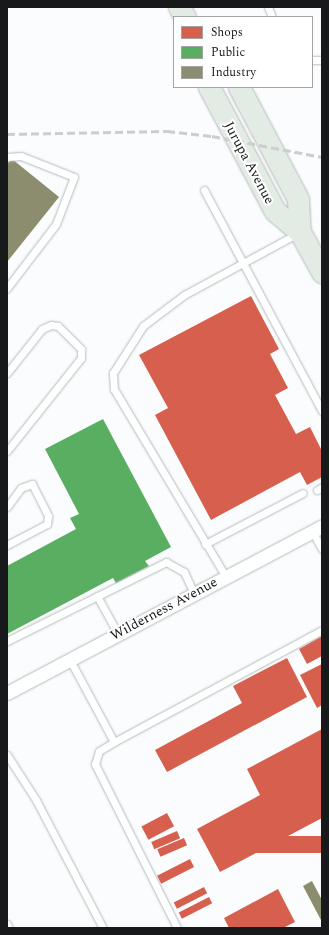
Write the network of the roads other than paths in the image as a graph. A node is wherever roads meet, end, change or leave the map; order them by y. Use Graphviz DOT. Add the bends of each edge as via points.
graph roads {
  1 [pos="179,7"];
  2 [pos="184,16"];
  3 [pos="210,88"];
  4 [pos="240,88"];
  5 [pos="7,157"];
  6 [pos="204,190"];
  7 [pos="300,232"];
  8 [pos="244,263"];
  9 [pos="322,272"];
  10 [pos="7,288"];
  11 [pos="7,373"];
  12 [pos="322,411"];
  13 [pos="7,451"];
  14 [pos="303,493"];
  15 [pos="7,507"];
  16 [pos="317,528"];
  17 [pos="205,544"];
  18 [pos="7,545"];
  19 [pos="322,549"];
  20 [pos="226,577"];
  21 [pos="194,593"];
  22 [pos="97,596"];
  23 [pos="322,630"];
  24 [pos="118,634"];
  25 [pos="7,641"];
  26 [pos="70,660"];
  27 [pos="7,694"];
  28 [pos="114,742"];
  29 [pos="7,754"];
  30 [pos="7,924"];
  31 [pos="9,928"];
  32 [pos="104,928"];
  33 [pos="177,928"];
  1 -- 2 [label="main road"];
  3 -- 7 [label="main road, Jurupa Avenue" via="275,211"];
  4 -- 7 [label="main road, Jurupa Avenue" via="298,199"];
  5 -- 10 [label="lane" via="21,156 74,177 56,224"];
  6 -- 8 [label="lane"];
  7 -- 8 [label="lane"];
  7 -- 9 [label="main road, Jurupa Avenue"];
  8 -- 12 [label="lane"];
  8 -- 17 [label="lane" via="184,295 143,326 113,373 114,389"];
  11 -- 13 [label="lane" via="42,329 51,325 58,326 81,349 81,358"];
  14 -- 17 [label="lane"];
  15 -- 18 [label="lane" via="21,488 32,484 48,516 47,524"];
  16 -- 19 [label="lane"];
  16 -- 20 [label="street, Wilderness Avenue"];
  17 -- 20 [label="lane"];
  20 -- 21 [label="street, Wilderness Avenue"];
  21 -- 22 [label="lane" via="184,572 166,562"];
  21 -- 24 [label="street, Wilderness Avenue"];
  22 -- 24 [label="lane"];
  22 -- 25 [label="lane"];
  23 -- 28 [label="lane"];
  24 -- 26 [label="street, Wilderness Avenue"];
  26 -- 27 [label="street, Wilderness Avenue"];
  26 -- 28 [label="lane"];
  28 -- 33 [label="lane" via="99,750 95,764"];
  29 -- 32 [label="lane" via="36,800"];
  30 -- 31 [label="lane"];
}
